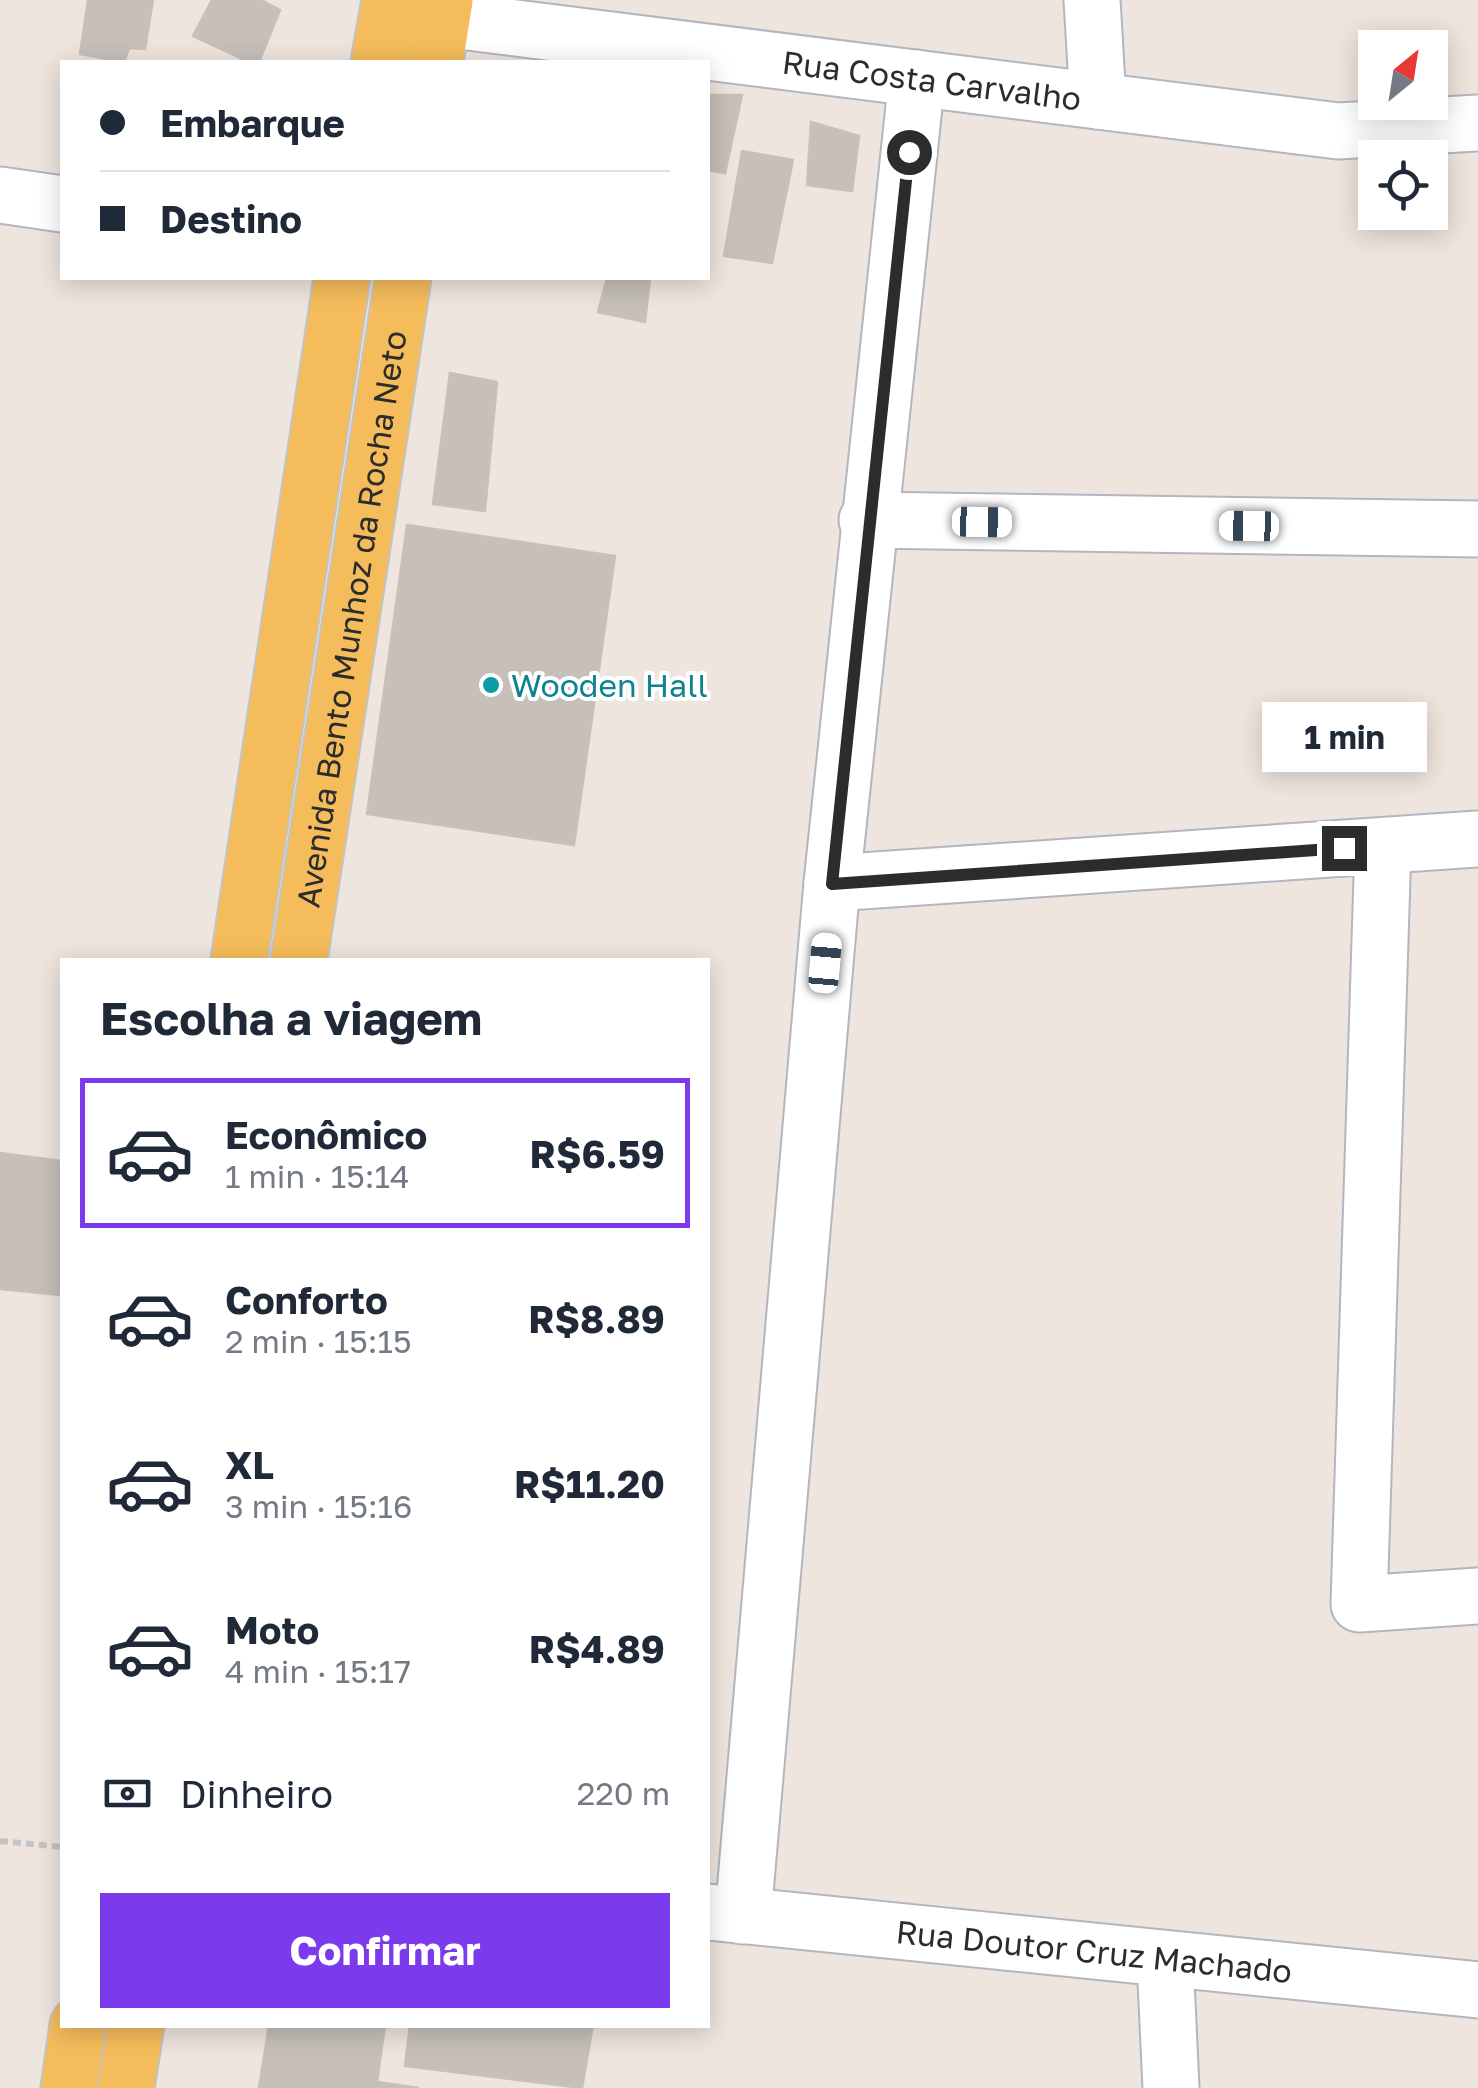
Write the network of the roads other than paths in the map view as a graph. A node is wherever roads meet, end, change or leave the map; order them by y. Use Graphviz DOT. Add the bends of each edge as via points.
graph roads {
  1 [pos="1092,0"];
  2 [pos="386,25"];
  3 [pos="441,27"];
  4 [pos="917,78"];
  5 [pos="1098,100"];
  6 [pos="1478,123"];
  7 [pos="0,195"];
  8 [pos="60,204"];
  9 [pos="342,280"];
  10 [pos="403,280"];
  11 [pos="867,520"];
  12 [pos="1478,529"];
  13 [pos="286,650"];
  14 [pos="345,656"];
  15 [pos="1478,839"];
  16 [pos="1383,846"];
  17 [pos="832,884"];
  18 [pos="239,958"];
  19 [pos="298,958"];
  20 [pos="1478,1596"];
  21 [pos="725,1914"];
  22 [pos="1165,1959"];
  23 [pos="1478,1990"];
  24 [pos="78,2028"];
  25 [pos="136,2028"];
  26 [pos="69,2088"];
  27 [pos="126,2088"];
  28 [pos="1171,2088"];
  1 -- 5 [label="street"];
  2 -- 3 [label="street, Rua Costa Carvalho"];
  3 -- 4 [label="street, Rua Costa Carvalho"];
  4 -- 5 [label="street, Rua Costa Carvalho"];
  4 -- 11 [label="street"];
  5 -- 6 [label="street, Rua Costa Carvalho" via="1338,131"];
  7 -- 8 [label="street"];
  9 -- 13 [label="main road, Avenida Bento Munhoz da Rocha Neto"];
  10 -- 14 [label="main road, Avenida Bento Munhoz da Rocha Neto"];
  11 -- 12 [label="street"];
  11 -- 17 [label="street"];
  13 -- 14 [label="main road"];
  13 -- 18 [label="main road, Avenida Bento Munhoz da Rocha Neto"];
  14 -- 19 [label="main road, Avenida Bento Munhoz da Rocha Neto"];
  15 -- 16 [label="street"];
  16 -- 17 [label="street"];
  16 -- 20 [label="street" via="1359,1604"];
  17 -- 21 [label="street"];
  21 -- 22 [label="street, Rua Doutor Cruz Machado"];
  22 -- 23 [label="street, Rua Doutor Cruz Machado"];
  22 -- 28 [label="street"];
  24 -- 26 [label="main road"];
  25 -- 27 [label="main road"];
}
